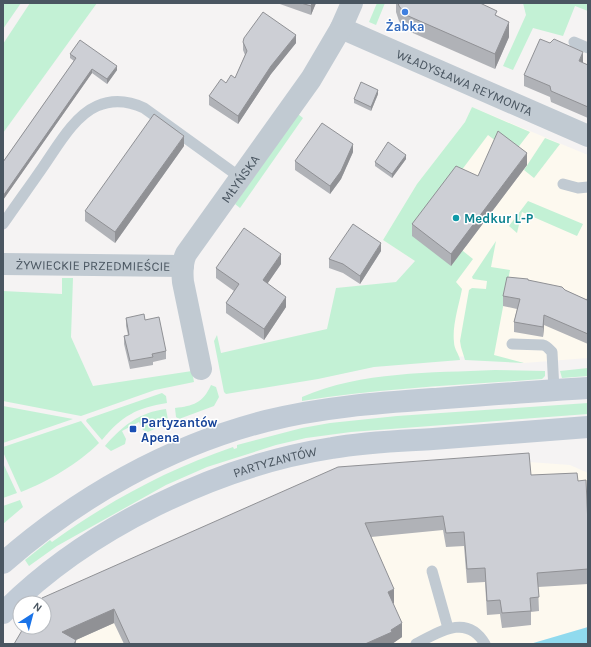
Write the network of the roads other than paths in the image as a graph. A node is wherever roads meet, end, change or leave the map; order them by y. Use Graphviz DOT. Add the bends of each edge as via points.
graph roads {
  1 [pos="352,3"];
  2 [pos="342,28"];
  3 [pos="574,42"];
  4 [pos="588,48"];
  5 [pos="588,136"];
  6 [pos="240,178"];
  7 [pos="563,184"];
  8 [pos="588,187"];
  9 [pos="3,224"];
  10 [pos="3,264"];
  11 [pos="182,266"];
  12 [pos="512,344"];
  13 [pos="201,369"];
  14 [pos="588,388"];
  15 [pos="554,390"];
  16 [pos="588,427"];
  17 [pos="3,563"];
  18 [pos="432,571"];
  19 [pos="3,613"];
  20 [pos="448,628"];
  21 [pos="416,644"];
  22 [pos="485,644"];
  1 -- 2 [label="street, MŁYŃSKA"];
  2 -- 5 [label="street, WŁADYSŁAWA REYMONTA"];
  2 -- 6 [label="street, MŁYŃSKA" via="311,79"];
  3 -- 4 [label="lane"];
  6 -- 9 [label="lane" via="144,108 123,101 111,102 88,110 69,130"];
  6 -- 11 [label="street, MŁYŃSKA" via="186,254"];
  7 -- 8 [label="lane" via="578,188"];
  10 -- 11 [label="street, ŻYWIECKIE PRZEDMIEŚCIE"];
  11 -- 13 [label="street, MŁYŃSKA"];
  12 -- 15 [label="lane" via="543,345 552,352"];
  14 -- 15 [label="main road"];
  15 -- 17 [label="main road" via="377,403 333,408 266,421 185,449 110,485 51,524"];
  16 -- 19 [label="main road, PARTYZANTÓW" via="333,448 288,456 246,468 201,485 119,525 60,564"];
  18 -- 20 [label="lane"];
  20 -- 21 [label="lane"];
  20 -- 22 [label="lane" via="461,627 472,630"];
}
